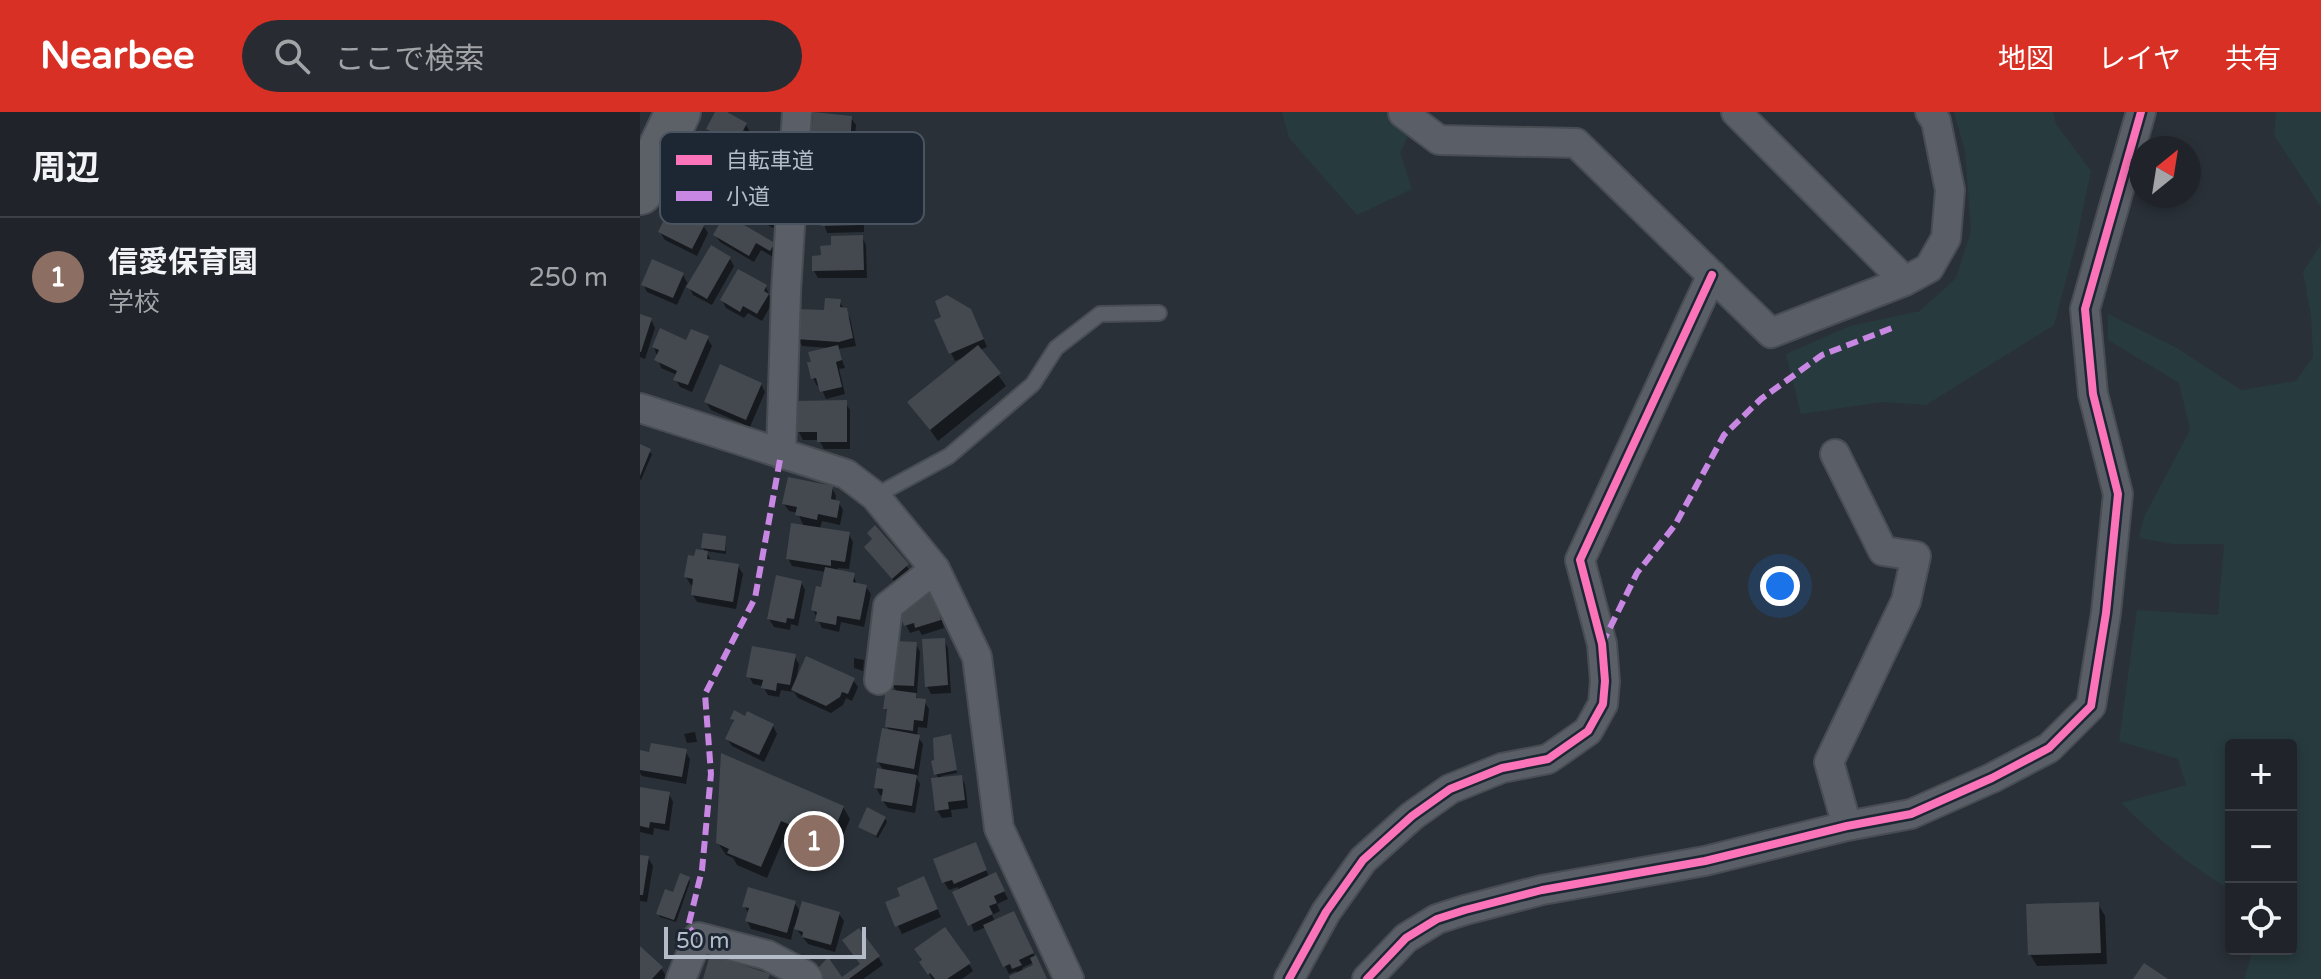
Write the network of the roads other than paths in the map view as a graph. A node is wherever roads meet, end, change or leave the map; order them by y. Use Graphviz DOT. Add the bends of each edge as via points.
graph roads {
  1 [pos="678,112"];
  2 [pos="797,112"];
  3 [pos="1736,112"];
  4 [pos="1930,112"];
  5 [pos="2141,112"];
  6 [pos="1403,113"];
  7 [pos="668,132"];
  8 [pos="796,132"];
  9 [pos="660,150"];
  10 [pos="640,192"];
  11 [pos="790,224"];
  12 [pos="1712,275"];
  13 [pos="1905,281"];
  14 [pos="1159,313"];
  15 [pos="640,408"];
  16 [pos="781,454"];
  17 [pos="1835,454"];
  18 [pos="875,496"];
  19 [pos="935,569"];
  20 [pos="879,680"];
  21 [pos="1847,826"];
  22 [pos="681,979"];
  23 [pos="808,979"];
  24 [pos="1069,979"];
  25 [pos="1289,979"];
  26 [pos="1367,979"];
  1 -- 7 [label="main road"];
  2 -- 8 [label="street"];
  3 -- 13 [label="street"];
  4 -- 13 [label="street" via="1950,190 1946,238 1929,268"];
  5 -- 21 [label="street" via="2085,309 2093,394 2118,494 2091,706 2049,748 1992,778 1911,814"];
  6 -- 12 [label="street" via="1439,140 1576,143"];
  9 -- 10 [label="main road"];
  11 -- 16 [label="street"];
  12 -- 13 [label="street" via="1771,333"];
  12 -- 25 [label="street" via="1580,560 1602,644 1605,681 1603,704 1588,731 1548,759 1502,768 1450,789 1412,816 1363,860"];
  14 -- 18 [label="lane" via="1100,314 1056,348 1033,384 949,456"];
  15 -- 16 [label="street"];
  16 -- 18 [label="street" via="846,474"];
  17 -- 21 [label="street" via="1883,551 1916,556 1906,601 1829,762"];
  18 -- 19 [label="street"];
  19 -- 20 [label="street" via="888,606"];
  19 -- 24 [label="street" via="977,657 999,828"];
  21 -- 26 [label="street" via="1465,910 1406,938"];
  22 -- 23 [label="street" via="698,937 767,955"];
}
